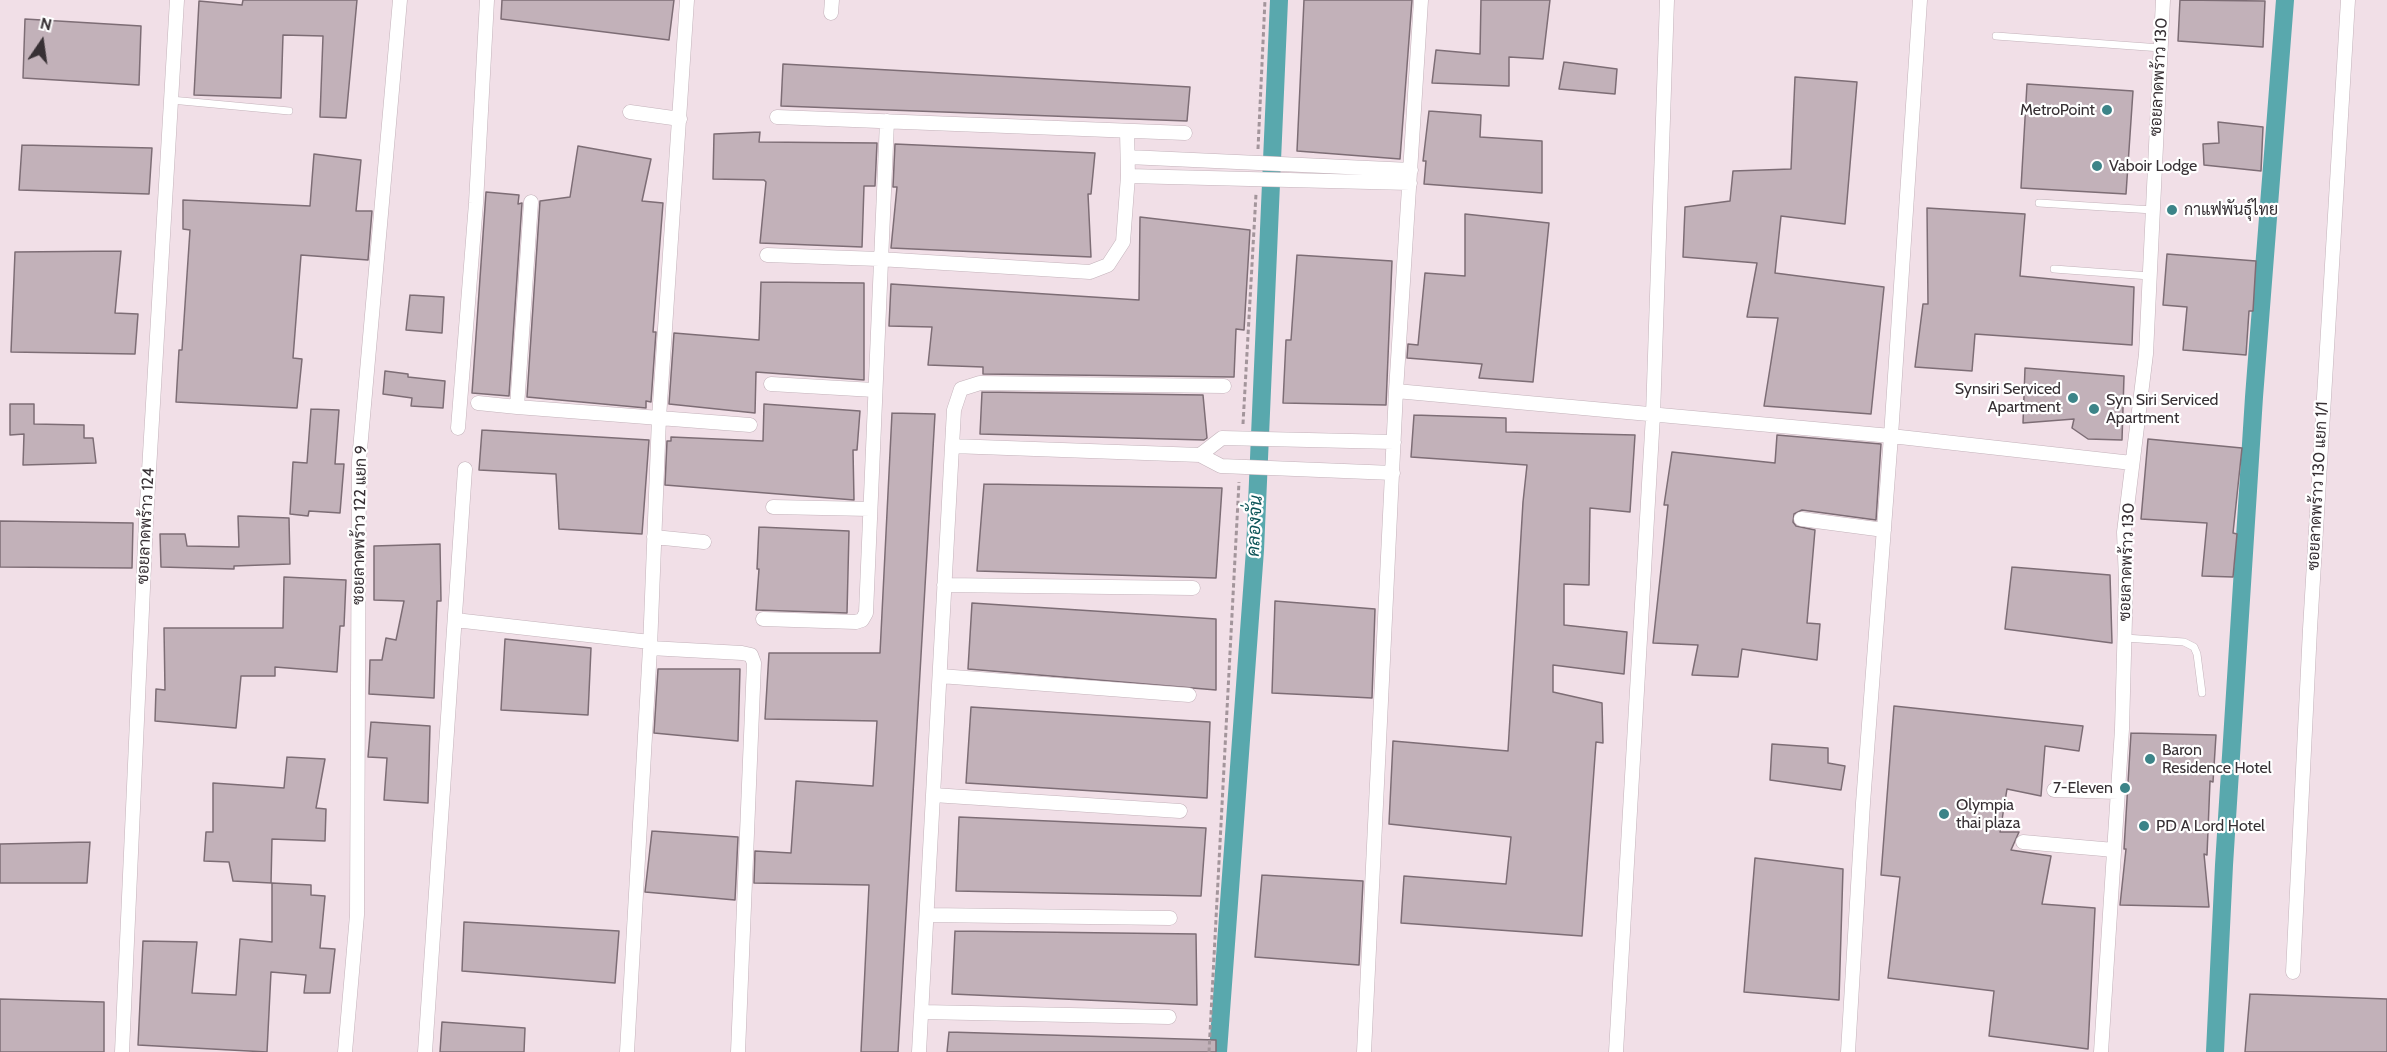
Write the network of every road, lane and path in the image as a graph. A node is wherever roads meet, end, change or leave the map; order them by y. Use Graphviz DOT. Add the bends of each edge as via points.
graph roads {
  1 [pos="177,0"];
  2 [pos="400,0"];
  3 [pos="487,0"];
  4 [pos="687,0"];
  5 [pos="1265,0"];
  6 [pos="1421,0"];
  7 [pos="1667,0"];
  8 [pos="1920,0"];
  9 [pos="2163,0"];
  10 [pos="2348,0"];
  11 [pos="1996,36"];
  12 [pos="2161,48"];
  13 [pos="171,100"];
  14 [pos="289,111"];
  15 [pos="630,111"];
  16 [pos="777,117"];
  17 [pos="680,119"];
  18 [pos="887,121"];
  19 [pos="1128,131"];
  20 [pos="1185,133"];
  21 [pos="1128,157"];
  22 [pos="1250,162"];
  23 [pos="1318,164"];
  24 [pos="1128,176"];
  25 [pos="1411,176"];
  26 [pos="1252,179"];
  27 [pos="1318,181"];
  28 [pos="531,202"];
  29 [pos="2039,203"];
  30 [pos="2153,210"];
  31 [pos="767,255"];
  32 [pos="879,259"];
  33 [pos="2054,269"];
  34 [pos="2150,276"];
  35 [pos="771,384"];
  36 [pos="1224,386"];
  37 [pos="874,390"];
  38 [pos="1396,391"];
  39 [pos="478,403"];
  40 [pos="517,407"];
  41 [pos="1653,415"];
  42 [pos="659,418"];
  43 [pos="750,424"];
  44 [pos="458,428"];
  45 [pos="1891,436"];
  46 [pos="1243,438"];
  47 [pos="1394,442"];
  48 [pos="952,446"];
  49 [pos="1200,455"];
  50 [pos="2132,463"];
  51 [pos="1243,466"];
  52 [pos="465,469"];
  53 [pos="1393,473"];
  54 [pos="773,507"];
  55 [pos="870,509"];
  56 [pos="1801,519"];
  57 [pos="1884,530"];
  58 [pos="654,537"];
  59 [pos="704,542"];
  60 [pos="945,585"];
  61 [pos="1193,588"];
  62 [pos="455,620"];
  63 [pos="763,620"];
  64 [pos="2124,638"];
  65 [pos="650,645"];
  66 [pos="940,676"];
  67 [pos="2202,693"];
  68 [pos="1189,695"];
  69 [pos="2054,790"];
  70 [pos="2118,792"];
  71 [pos="933,795"];
  72 [pos="1180,811"];
  73 [pos="2023,843"];
  74 [pos="2114,850"];
  75 [pos="927,915"];
  76 [pos="1170,918"];
  77 [pos="2293,972"];
  78 [pos="922,1012"];
  79 [pos="1169,1017"];
  80 [pos="122,1052"];
  81 [pos="345,1052"];
  82 [pos="425,1052"];
  83 [pos="627,1052"];
  84 [pos="738,1052"];
  85 [pos="920,1052"];
  86 [pos="1209,1052"];
  87 [pos="1364,1052"];
  88 [pos="1616,1052"];
  89 [pos="1848,1052"];
  90 [pos="2101,1052"];
  1 -- 13 [label="street, ซอยลาดพร้าว 124"];
  2 -- 81 [label="street, ซอยลาดพร้าว 122 แยก 9" via="359,461 357,915"];
  3 -- 44 [label="street"];
  4 -- 17 [label="street"];
  5 -- 22 [label="path" via="1261,120"];
  6 -- 25 [label="street"];
  7 -- 41 [label="street"];
  8 -- 45 [label="street"];
  9 -- 12 [label="street, ซอยลาดพร้าว 130"];
  10 -- 77 [label="street, ซอยลาดพร้าว 130 แยก 1/1"];
  11 -- 12 [label="lane"];
  12 -- 30 [label="street, ซอยลาดพร้าว 130"];
  13 -- 14 [label="lane"];
  13 -- 80 [label="street, ซอยลาดพร้าว 124" via="146,521"];
  15 -- 17 [label="street"];
  16 -- 18 [label="street"];
  17 -- 42 [label="street"];
  18 -- 19 [label="street"];
  18 -- 32 [label="street"];
  19 -- 20 [label="street"];
  19 -- 21 [label="street"];
  21 -- 22 [label="street"];
  21 -- 24 [label="street"];
  22 -- 23 [label="street"];
  22 -- 26 [label="street"];
  23 -- 25 [label="street"];
  23 -- 27 [label="street"];
  24 -- 26 [label="street"];
  24 -- 32 [label="street" via="1123,242 1108,265 1090,272"];
  25 -- 27 [label="street"];
  25 -- 38 [label="street"];
  26 -- 27 [label="street"];
  26 -- 46 [label="path" via="1254,257"];
  28 -- 40 [label="street"];
  29 -- 30 [label="lane"];
  30 -- 34 [label="street, ซอยลาดพร้าว 130"];
  31 -- 32 [label="street"];
  32 -- 37 [label="street"];
  33 -- 34 [label="lane"];
  34 -- 50 [label="street, ซอยลาดพร้าว 130" via="2146,354"];
  35 -- 37 [label="street"];
  36 -- 48 [label="street" via="980,383 961,389 954,410"];
  37 -- 55 [label="street"];
  38 -- 41 [label="street"];
  38 -- 47 [label="street"];
  39 -- 40 [label="street"];
  40 -- 42 [label="street"];
  41 -- 45 [label="street"];
  41 -- 88 [label="street"];
  42 -- 43 [label="street"];
  42 -- 58 [label="street"];
  45 -- 50 [label="street"];
  45 -- 57 [label="street"];
  46 -- 47 [label="street"];
  46 -- 49 [label="street" via="1222,438"];
  47 -- 53 [label="street"];
  48 -- 49 [label="street"];
  48 -- 60 [label="street"];
  49 -- 51 [label="street" via="1221,465"];
  50 -- 64 [label="street, ซอยลาดพร้าว 130" via="2124,532"];
  51 -- 53 [label="street"];
  51 -- 86 [label="path"];
  52 -- 62 [label="street"];
  53 -- 87 [label="street"];
  54 -- 55 [label="street"];
  55 -- 63 [label="street" via="866,613 862,620"];
  56 -- 57 [label="street"];
  57 -- 89 [label="street"];
  58 -- 59 [label="street"];
  58 -- 65 [label="street"];
  60 -- 61 [label="street"];
  60 -- 66 [label="street"];
  62 -- 65 [label="street"];
  62 -- 82 [label="street"];
  64 -- 67 [label="lane" via="2184,642 2194,647"];
  64 -- 70 [label="street, ซอยลาดพร้าว 130"];
  65 -- 83 [label="street"];
  65 -- 84 [label="street" via="742,653 751,655 754,663"];
  66 -- 68 [label="street"];
  66 -- 71 [label="street"];
  69 -- 70 [label="street"];
  70 -- 74 [label="street, ซอยลาดพร้าว 130"];
  71 -- 72 [label="street"];
  71 -- 75 [label="street"];
  73 -- 74 [label="street"];
  74 -- 90 [label="street, ซอยลาดพร้าว 130"];
  75 -- 76 [label="street"];
  75 -- 78 [label="street"];
  78 -- 79 [label="street"];
  78 -- 85 [label="street"];
}
